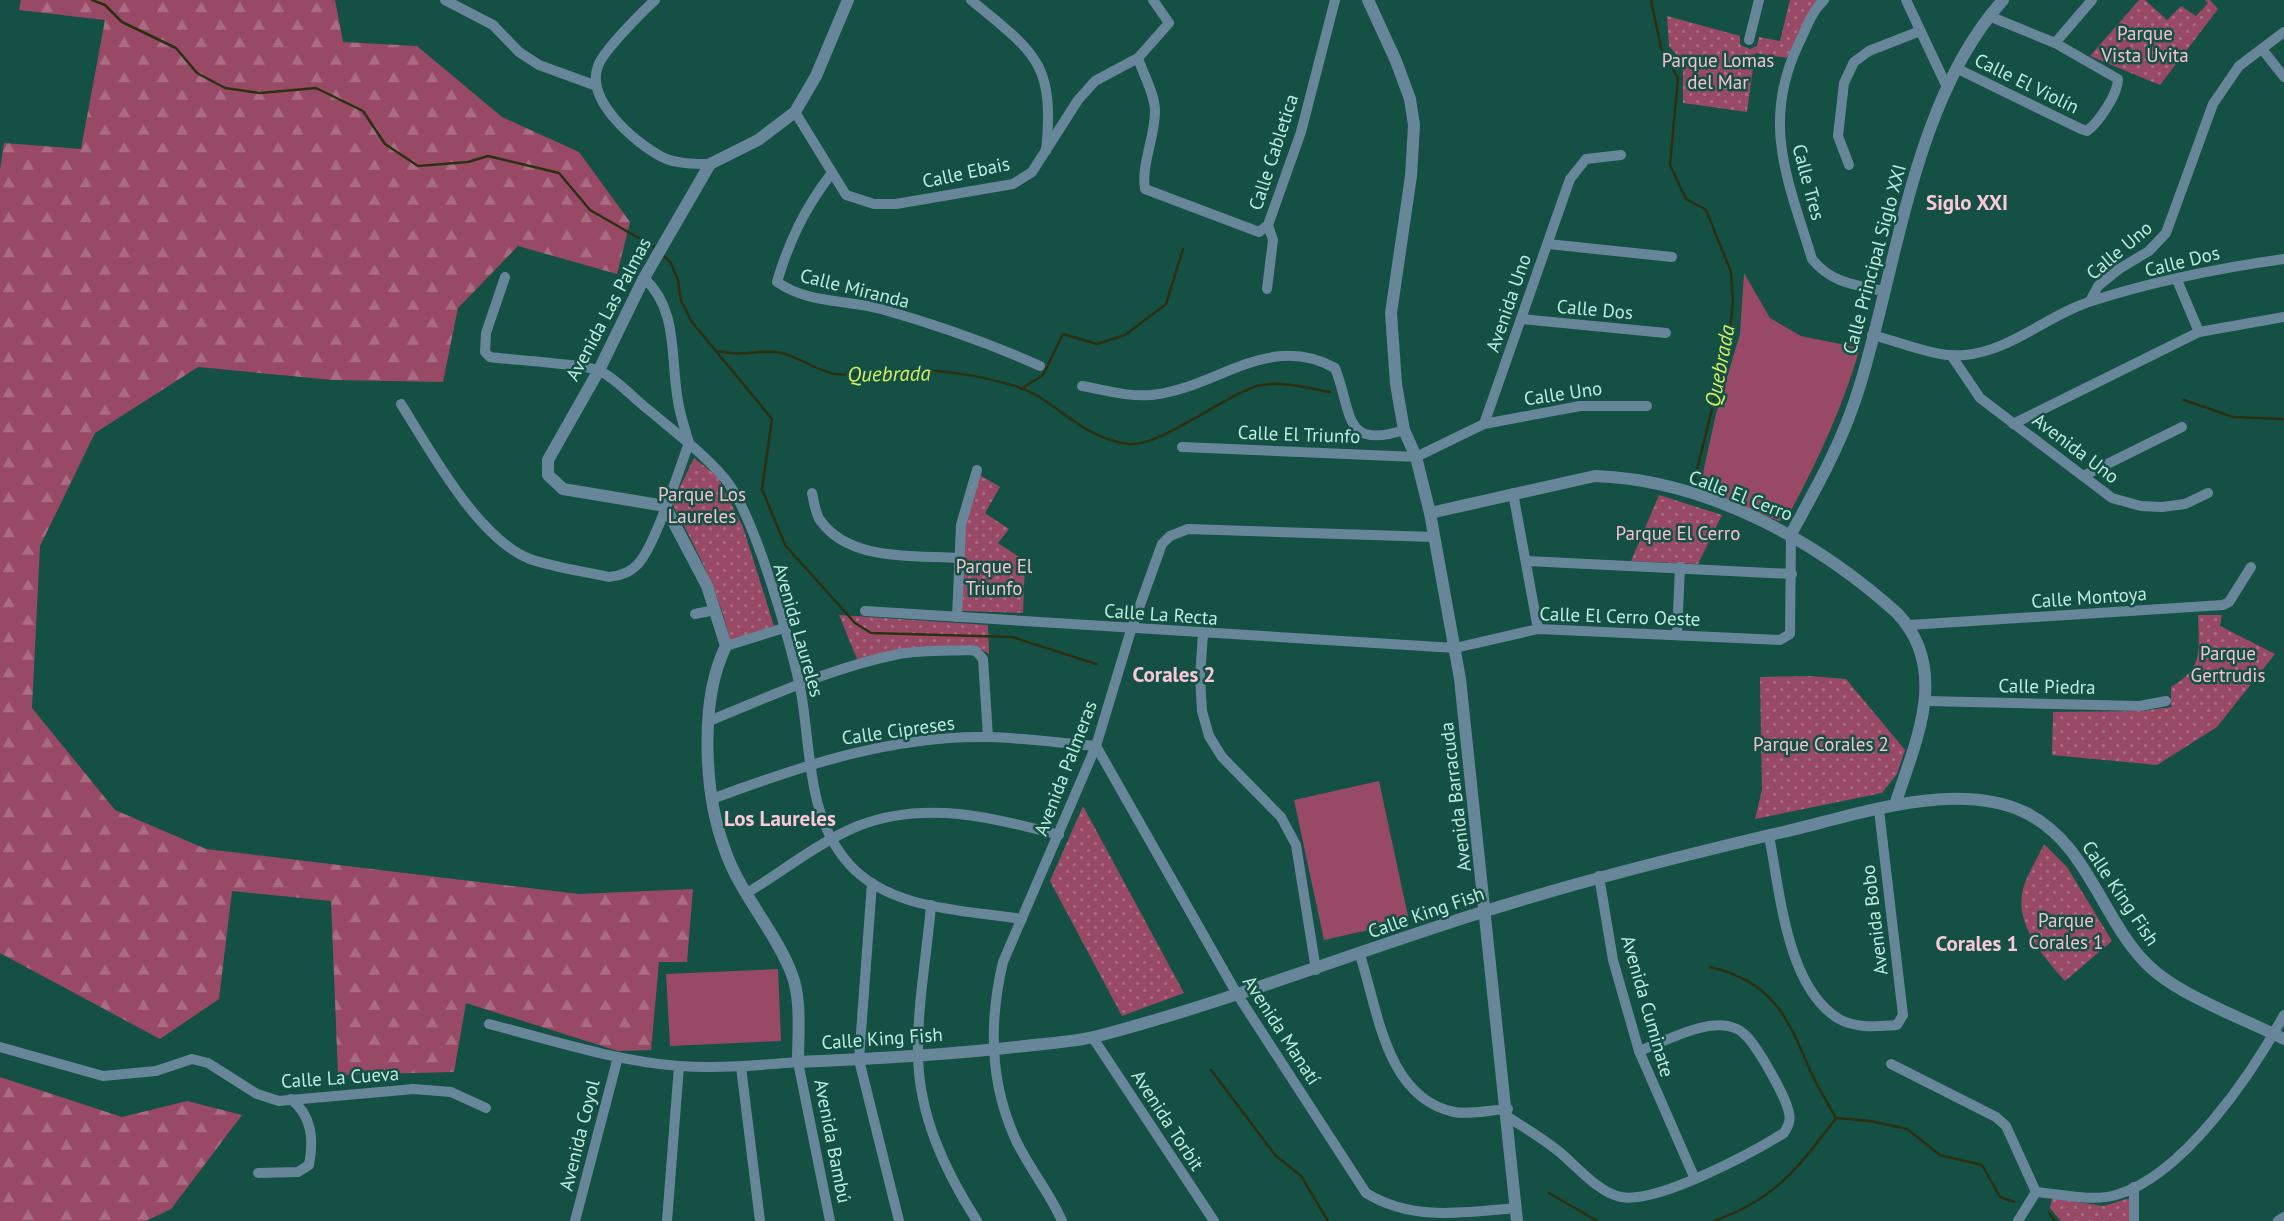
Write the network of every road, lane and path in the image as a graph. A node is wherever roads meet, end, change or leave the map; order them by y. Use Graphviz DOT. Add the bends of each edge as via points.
graph roads {
  1 [pos="445,0"];
  2 [pos="655,0"];
  3 [pos="848,0"];
  4 [pos="971,0"];
  5 [pos="1153,0"];
  6 [pos="1335,0"];
  7 [pos="1368,0"];
  8 [pos="1759,0"];
  9 [pos="1824,0"];
  10 [pos="1906,0"];
  11 [pos="2003,0"];
  12 [pos="2092,0"];
  13 [pos="1989,16"];
  14 [pos="1920,31"];
  15 [pos="2284,32"];
  16 [pos="1749,40"];
  17 [pos="2054,43"];
  18 [pos="2262,49"];
  19 [pos="1138,58"];
  20 [pos="1956,68"];
  21 [pos="2284,77"];
  22 [pos="594,85"];
  23 [pos="1946,85"];
  24 [pos="795,112"];
  25 [pos="1045,153"];
  26 [pos="1621,155"];
  27 [pos="710,164"];
  28 [pos="1849,165"];
  29 [pos="831,174"];
  30 [pos="1268,225"];
  31 [pos="1548,244"];
  32 [pos="1672,257"];
  33 [pos="2284,259"];
  34 [pos="505,277"];
  35 [pos="644,278"];
  36 [pos="2178,280"];
  37 [pos="1267,289"];
  38 [pos="1884,291"];
  39 [pos="2090,301"];
  40 [pos="2284,317"];
  41 [pos="1521,319"];
  42 [pos="2199,331"];
  43 [pos="1666,333"];
  44 [pos="1872,335"];
  45 [pos="1951,355"];
  46 [pos="1040,366"];
  47 [pos="600,370"];
  48 [pos="1083,386"];
  49 [pos="401,404"];
  50 [pos="1647,406"];
  51 [pos="1484,424"];
  52 [pos="2013,424"];
  53 [pos="2182,427"];
  54 [pos="1404,430"];
  55 [pos="689,443"];
  56 [pos="1182,447"];
  57 [pos="1416,457"];
  58 [pos="977,470"];
  59 [pos="2082,476"];
  60 [pos="812,493"];
  61 [pos="1513,493"];
  62 [pos="2208,493"];
  63 [pos="665,506"];
  64 [pos="1430,513"];
  65 [pos="1791,534"];
  66 [pos="1434,537"];
  67 [pos="960,558"];
  68 [pos="1527,561"];
  69 [pos="1680,567"];
  70 [pos="2250,567"];
  71 [pos="1792,574"];
  72 [pos="715,610"];
  73 [pos="865,611"];
  74 [pos="695,614"];
  75 [pos="957,617"];
  76 [pos="1909,625"];
  77 [pos="784,628"];
  78 [pos="1538,629"];
  79 [pos="1131,630"];
  80 [pos="1203,634"];
  81 [pos="1677,635"];
  82 [pos="726,646"];
  83 [pos="1455,648"];
  84 [pos="799,684"];
  85 [pos="1927,701"];
  86 [pos="2166,701"];
  87 [pos="709,721"];
  88 [pos="988,737"];
  89 [pos="1096,746"];
  90 [pos="812,763"];
  91 [pos="712,799"];
  92 [pos="1895,805"];
  93 [pos="1879,810"];
  94 [pos="1059,835"];
  95 [pos="1769,835"];
  96 [pos="832,840"];
  97 [pos="1599,876"];
  98 [pos="872,883"];
  99 [pos="747,893"];
  100 [pos="931,905"];
  101 [pos="1487,911"];
  102 [pos="1022,919"];
  103 [pos="1360,955"];
  104 [pos="1316,970"];
  105 [pos="1237,994"];
  106 [pos="2284,1015"];
  107 [pos="489,1024"];
  108 [pos="2279,1037"];
  109 [pos="1093,1038"];
  110 [pos="0,1047"];
  111 [pos="991,1050"];
  112 [pos="1639,1051"];
  113 [pos="918,1055"];
  114 [pos="618,1057"];
  115 [pos="859,1060"];
  116 [pos="798,1062"];
  117 [pos="1891,1064"];
  118 [pos="679,1066"];
  119 [pos="741,1067"];
  120 [pos="291,1099"];
  121 [pos="486,1108"];
  122 [pos="1508,1113"];
  123 [pos="258,1173"];
  124 [pos="1695,1179"];
  125 [pos="2134,1187"];
  126 [pos="2036,1192"];
  127 [pos="1517,1214"];
  128 [pos="2284,1217"];
  129 [pos="575,1221"];
  130 [pos="667,1221"];
  131 [pos="760,1221"];
  132 [pos="830,1221"];
  133 [pos="899,1221"];
  134 [pos="977,1221"];
  135 [pos="1062,1221"];
  136 [pos="1214,1221"];
  137 [pos="2018,1221"];
  138 [pos="2134,1221"];
  139 [pos="2278,1221"];
  1 -- 22 [label="street" via="493,25 539,65"];
  2 -- 22 [label="street" via="598,64"];
  3 -- 24 [label="street" via="816,76"];
  4 -- 25 [label="street" via="1033,55 1042,72 1049,120"];
  5 -- 19 [label="street" via="1169,23"];
  6 -- 30 [label="street, Calle Cabletica" via="1301,132"];
  7 -- 54 [label="street, Avenida Barracuda" via="1410,99 1414,125 1391,313 1395,384"];
  8 -- 16 [label="street"];
  9 -- 38 [label="street, Calle Tres" via="1790,61 1783,90 1780,153 1817,265 1837,281"];
  10 -- 14 [label="street"];
  11 -- 13 [label="street, Calle Principal Siglo XXI"];
  12 -- 17 [label="street"];
  13 -- 17 [label="street, Calle El Violín"];
  13 -- 20 [label="street, Calle Principal Siglo XXI"];
  14 -- 23 [label="street"];
  14 -- 28 [label="street" via="1869,51 1854,62 1844,83 1838,136"];
  15 -- 18 [label="street, Calle Uno"];
  17 -- 20 [label="street, Calle El Violín" via="2118,79 2096,123 2087,131"];
  18 -- 21 [label="street"];
  18 -- 39 [label="street, Calle Uno" via="2239,66 2213,104 2166,233 2149,251 2098,286"];
  19 -- 25 [label="street, Calle Ebais" via="1094,81"];
  19 -- 30 [label="street, Calle Cabletica" via="1155,108 1145,189 1239,227 1259,232"];
  20 -- 23 [label="street, Calle Principal Siglo XXI"];
  22 -- 27 [label="street" via="606,110 663,158"];
  23 -- 38 [label="street, Calle Principal Siglo XXI"];
  24 -- 27 [label="street" via="758,140"];
  24 -- 29 [label="street, Calle Ebais"];
  25 -- 29 [label="street, Calle Ebais" via="1032,172 1013,184 895,204 855,199"];
  26 -- 31 [label="street, Avenida Uno" via="1586,159 1578,166"];
  27 -- 35 [label="street, Avenida Las Palmas"];
  29 -- 46 [label="street, Calle Miranda" via="810,201 790,240 777,282 819,300 879,309"];
  30 -- 37 [label="street" via="1273,240"];
  31 -- 32 [label="street"];
  31 -- 41 [label="street, Avenida Uno"];
  33 -- 36 [label="street, Calle Dos"];
  34 -- 47 [label="street" via="486,333 485,352 490,357"];
  35 -- 47 [label="street, Avenida Las Palmas"];
  35 -- 55 [label="street" via="666,309 678,401"];
  36 -- 39 [label="street, Calle Dos"];
  36 -- 42 [label="street"];
  38 -- 44 [label="street, Calle Principal Siglo XXI"];
  39 -- 45 [label="street, Calle Uno" via="1994,347"];
  40 -- 42 [label="street"];
  41 -- 43 [label="street, Calle Dos"];
  41 -- 51 [label="street, Avenida Uno"];
  42 -- 52 [label="street"];
  44 -- 45 [label="street, Calle Uno"];
  44 -- 65 [label="street, Calle Principal Siglo XXI" via="1841,442"];
  45 -- 52 [label="street, Avenida Uno" via="1980,398"];
  47 -- 55 [label="street, Avenida Laureles"];
  47 -- 63 [label="street, Avenida Las Palmas" via="548,460 548,475 563,489"];
  48 -- 54 [label="street" via="1151,396 1259,359 1315,357 1335,368 1352,424 1362,435 1370,438"];
  49 -- 63 [label="street" via="454,489 496,536 531,559 622,576 639,563"];
  50 -- 51 [label="street, Calle Uno" via="1580,406"];
  51 -- 57 [label="street"];
  52 -- 59 [label="street, Avenida Uno"];
  53 -- 59 [label="street"];
  54 -- 57 [label="street, Avenida Barracuda"];
  55 -- 63 [label="street"];
  55 -- 77 [label="street, Avenida Laureles" via="726,480 740,503"];
  56 -- 57 [label="street, Calle El Triunfo"];
  57 -- 64 [label="street, Avenida Barracuda"];
  58 -- 67 [label="street" via="965,506"];
  59 -- 62 [label="street, Avenida Uno" via="2112,498 2141,506 2185,504"];
  60 -- 67 [label="street" via="819,519 862,550"];
  61 -- 64 [label="street, Calle El Cerro"];
  61 -- 65 [label="street, Calle El Cerro" via="1595,476 1618,477 1701,498"];
  61 -- 68 [label="street"];
  63 -- 72 [label="street" via="696,562"];
  64 -- 66 [label="street, Avenida Barracuda"];
  65 -- 71 [label="street"];
  65 -- 76 [label="street, Calle El Cerro" via="1884,601"];
  66 -- 79 [label="street, Avenida Palmeras" via="1188,529 1162,544"];
  66 -- 83 [label="street, Avenida Barracuda"];
  67 -- 75 [label="street"];
  68 -- 69 [label="street"];
  68 -- 78 [label="street"];
  69 -- 71 [label="street"];
  69 -- 81 [label="street"];
  70 -- 76 [label="street, Calle Montoya" via="2223,605"];
  71 -- 81 [label="street, Calle El Cerro Oeste" via="1790,634 1785,638"];
  72 -- 74 [label="street"];
  72 -- 82 [label="street"];
  73 -- 75 [label="street, Calle La Recta"];
  75 -- 79 [label="street, Calle La Recta"];
  76 -- 85 [label="street, Calle El Cerro" via="1922,658"];
  77 -- 82 [label="street"];
  77 -- 84 [label="street, Avenida Laureles"];
  78 -- 81 [label="street, Calle El Cerro Oeste"];
  78 -- 83 [label="street, Calle El Cerro Oeste"];
  79 -- 80 [label="street, Calle La Recta"];
  79 -- 89 [label="street, Avenida Palmeras"];
  80 -- 83 [label="street, Calle La Recta"];
  80 -- 104 [label="street" via="1200,677 1209,736 1222,757 1281,817 1296,845"];
  82 -- 87 [label="street, Avenida Bambú"];
  83 -- 101 [label="street, Avenida Barracuda"];
  84 -- 87 [label="street"];
  84 -- 88 [label="street" via="901,654 976,651 984,660"];
  84 -- 90 [label="street, Avenida Laureles"];
  85 -- 86 [label="street, Calle Piedra" via="2140,706"];
  85 -- 92 [label="street, Calle El Cerro"];
  87 -- 91 [label="street, Avenida Bambú"];
  88 -- 89 [label="street, Calle Cipreses"];
  88 -- 90 [label="street, Calle Cipreses" via="869,749"];
  89 -- 94 [label="street, Avenida Palmeras"];
  89 -- 105 [label="street, Avenida Manatí"];
  90 -- 91 [label="street, Calle Cipreses"];
  90 -- 96 [label="street, Avenida Laureles" via="816,806"];
  91 -- 99 [label="street, Avenida Bambú" via="725,851"];
  92 -- 93 [label="street, Calle King Fish"];
  92 -- 108 [label="street, Calle King Fish" via="1961,798 2023,811 2069,849 2145,964 2169,982"];
  93 -- 95 [label="street, Calle King Fish"];
  93 -- 95 [label="street, Avenida Bobo" via="1903,1015 1897,1026 1860,1027 1839,1018 1805,982 1793,955"];
  94 -- 96 [label="street" via="997,818 918,813 890,816"];
  94 -- 102 [label="street, Avenida Palmeras"];
  95 -- 97 [label="street, Calle King Fish"];
  96 -- 98 [label="street, Avenida Laureles" via="849,864"];
  96 -- 99 [label="street"];
  97 -- 101 [label="street, Calle King Fish"];
  97 -- 112 [label="street, Avenida Cuminate" via="1613,960"];
  98 -- 100 [label="street, Avenida Laureles" via="898,897"];
  98 -- 115 [label="street"];
  99 -- 116 [label="street, Avenida Bambú" via="793,974"];
  100 -- 102 [label="street, Avenida Laureles"];
  100 -- 113 [label="street"];
  101 -- 103 [label="street, Calle King Fish"];
  101 -- 122 [label="street, Avenida Barracuda"];
  102 -- 111 [label="street, Avenida Palmeras" via="1003,962"];
  103 -- 104 [label="street, Calle King Fish"];
  103 -- 122 [label="street" via="1395,1064 1408,1087 1430,1105 1457,1113"];
  104 -- 105 [label="street, Calle King Fish"];
  105 -- 109 [label="street, Calle King Fish"];
  105 -- 127 [label="street, Avenida Manatí" via="1366,1193 1381,1205 1421,1217"];
  106 -- 108 [label="street"];
  107 -- 114 [label="street, Calle King Fish"];
  108 -- 125 [label="street" via="2187,1151"];
  109 -- 111 [label="street, Calle King Fish"];
  109 -- 136 [label="street, Avenida Torbit"];
  110 -- 120 [label="street, Calle La Cueva" via="103,1076 156,1071 192,1059 208,1063 257,1094 279,1101"];
  111 -- 113 [label="street, Calle King Fish"];
  111 -- 135 [label="street, Avenida Palmeras" via="1014,1138"];
  112 -- 124 [label="street, Avenida Cuminate"];
  112 -- 124 [label="street" via="1705,1028 1726,1026 1743,1032 1789,1111 1790,1124 1784,1133"];
  113 -- 115 [label="street, Calle King Fish"];
  113 -- 134 [label="street" via="932,1133 958,1192"];
  114 -- 118 [label="street, Calle King Fish"];
  114 -- 129 [label="street, Avenida Coyol"];
  115 -- 116 [label="street, Calle King Fish"];
  115 -- 133 [label="street"];
  116 -- 119 [label="street, Calle King Fish"];
  116 -- 132 [label="street, Avenida Bambú"];
  117 -- 126 [label="street" via="1996,1117 2006,1126"];
  118 -- 119 [label="street, Calle King Fish"];
  118 -- 130 [label="street"];
  119 -- 131 [label="street"];
  120 -- 121 [label="street, Calle La Cueva" via="414,1089 451,1092"];
  120 -- 123 [label="street" via="304,1110 311,1128 309,1165 298,1172"];
  122 -- 124 [label="street" via="1620,1197 1636,1197"];
  122 -- 127 [label="street, Avenida Barracuda"];
  125 -- 126 [label="street" via="2099,1197"];
  125 -- 138 [label="street"];
  126 -- 137 [label="street"];
  128 -- 139 [label="street"];
}
